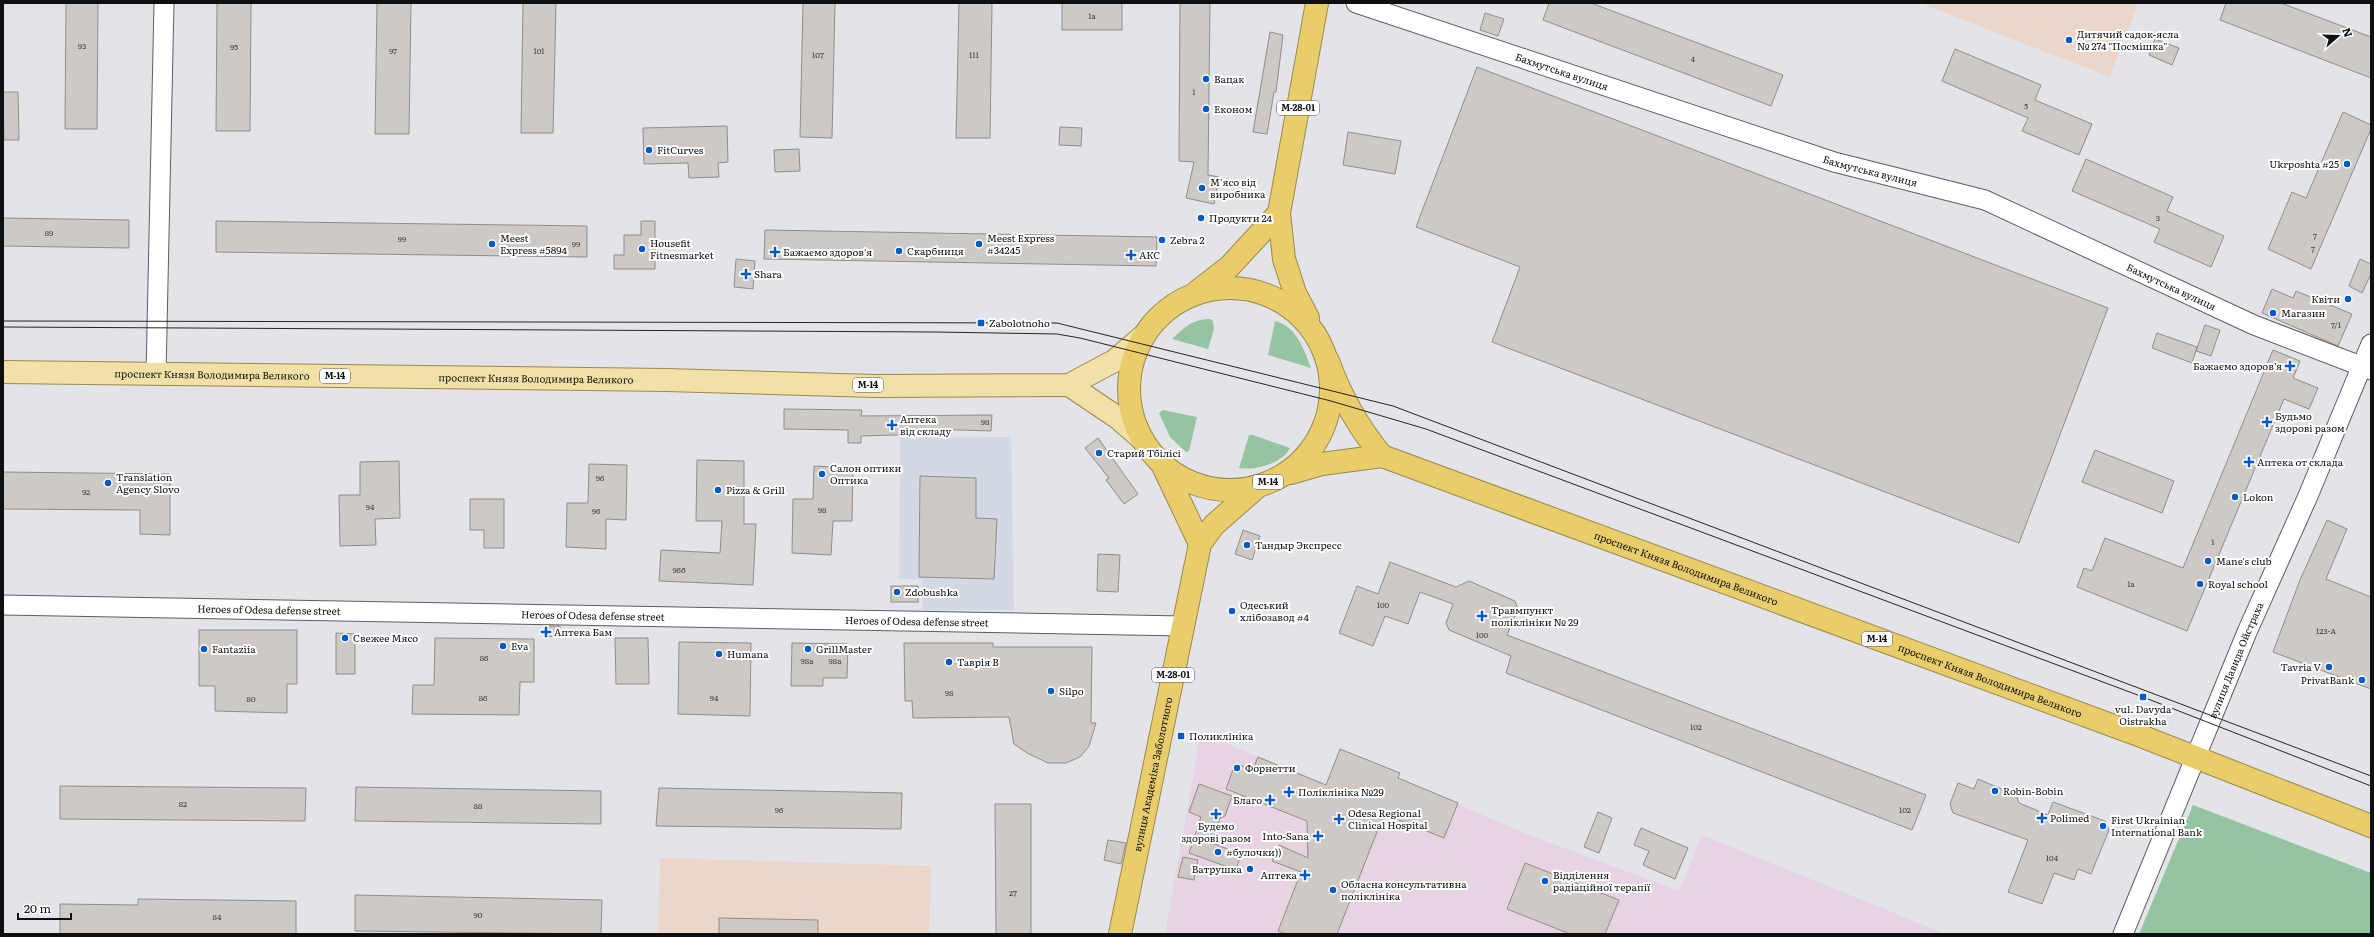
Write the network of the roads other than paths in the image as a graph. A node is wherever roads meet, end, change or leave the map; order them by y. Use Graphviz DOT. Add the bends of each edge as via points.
graph roads {
  1 [pos="164,3"];
  2 [pos="1317,3"];
  3 [pos="1356,3"];
  4 [pos="1279,213"];
  5 [pos="1195,293"];
  6 [pos="1314,332"];
  7 [pos="1142,337"];
  8 [pos="2371,344"];
  9 [pos="1328,361"];
  10 [pos="2366,368"];
  11 [pos="3,372"];
  12 [pos="156,375"];
  13 [pos="1069,385"];
  14 [pos="1141,438"];
  15 [pos="1382,456"];
  16 [pos="1163,466"];
  17 [pos="1286,474"];
  18 [pos="1256,488"];
  19 [pos="1200,544"];
  20 [pos="3,605"];
  21 [pos="1184,626"];
  22 [pos="2197,757"];
  23 [pos="2371,826"];
  24 [pos="1120,934"];
  25 [pos="2123,934"];
  1 -- 12 [label="street"];
  2 -- 4 [label="highway, М-28-01"];
  3 -- 10 [label="street, Бахмутська вулиця" via="1834,162 1985,200 2254,325"];
  4 -- 5 [label="highway" via="1230,267"];
  4 -- 6 [label="highway, М-28-01" via="1284,259 1295,293"];
  5 -- 6 [label="highway, М-14" via="1228,287 1262,292 1291,307"];
  5 -- 7 [label="highway, М-14" via="1174,303 1156,318"];
  6 -- 9 [label="highway, М-14"];
  7 -- 13 [label="main road, проспект Князя Володимира Великого / М-14" via="1114,361"];
  7 -- 14 [label="highway, М-14" via="1135,351 1128,380 1130,410"];
  8 -- 10 [label="street, вулиця Давида Ойстраха"];
  9 -- 15 [label="highway, проспект Князя Володимира Великого / М-14" via="1346,405 1362,432"];
  9 -- 17 [label="highway, М-14" via="1331,401 1324,429 1308,455"];
  10 -- 22 [label="street, вулиця Давида Ойстраха"];
  11 -- 12 [label="main road, проспект Князя Володимира Великого / М-14"];
  12 -- 13 [label="main road, проспект Князя Володимира Великого / М-14" via="666,380 874,386"];
  13 -- 14 [label="main road, М-14" via="1112,413"];
  14 -- 16 [label="highway, М-14"];
  15 -- 17 [label="highway, проспект Князя Володимира Великого / М-14" via="1322,464"];
  15 -- 22 [label="highway, проспект Князя Володимира Великого / М-14"];
  16 -- 18 [label="highway, М-14" via="1191,483 1223,491"];
  16 -- 19 [label="highway"];
  17 -- 18 [label="highway, М-14"];
  18 -- 19 [label="highway, вулиця Академіка Заболотного / М-28-01" via="1214,525"];
  19 -- 21 [label="highway, вулиця Академіка Заболотного / М-28-01"];
  20 -- 21 [label="street, Heroes of Odesa defense street"];
  21 -- 24 [label="highway, вулиця Академіка Заболотного / М-28-01"];
  22 -- 23 [label="highway, проспект Князя Володимира Великого / М-14"];
  22 -- 25 [label="street, вулиця Давида Ойстраха"];
}
